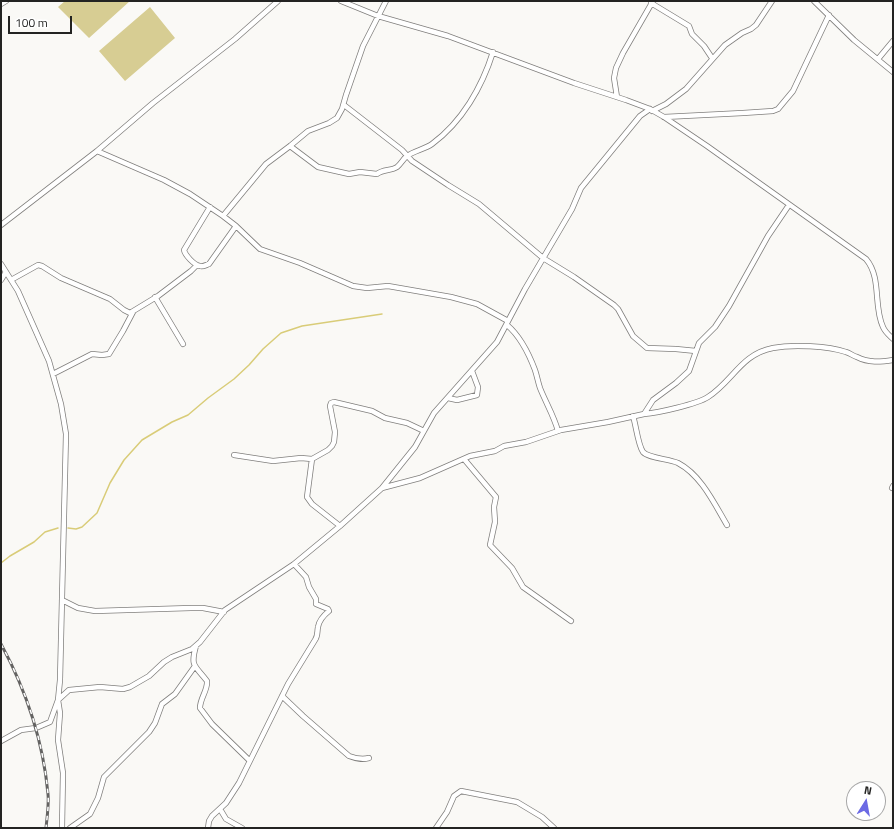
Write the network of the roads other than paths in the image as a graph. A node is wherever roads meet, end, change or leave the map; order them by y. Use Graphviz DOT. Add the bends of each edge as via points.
graph roads {
  1 [pos="6,1"];
  2 [pos="278,1"];
  3 [pos="341,1"];
  4 [pos="386,1"];
  5 [pos="772,1"];
  6 [pos="814,1"];
  7 [pos="652,2"];
  8 [pos="1,4"];
  9 [pos="829,15"];
  10 [pos="378,16"];
  11 [pos="893,41"];
  12 [pos="493,52"];
  13 [pos="712,58"];
  14 [pos="878,59"];
  15 [pos="893,72"];
  16 [pos="617,97"];
  17 [pos="638,104"];
  18 [pos="344,105"];
  19 [pos="651,110"];
  20 [pos="640,116"];
  21 [pos="664,117"];
  22 [pos="290,146"];
  23 [pos="98,151"];
  24 [pos="408,155"];
  25 [pos="789,205"];
  26 [pos="210,207"];
  27 [pos="224,216"];
  28 [pos="1,225"];
  29 [pos="236,226"];
  30 [pos="543,258"];
  31 [pos="1,264"];
  32 [pos="197,265"];
  33 [pos="6,272"];
  34 [pos="1,280"];
  35 [pos="11,280"];
  36 [pos="155,298"];
  37 [pos="133,312"];
  38 [pos="507,323"];
  39 [pos="893,339"];
  40 [pos="183,344"];
  41 [pos="696,351"];
  42 [pos="893,360"];
  43 [pos="472,371"];
  44 [pos="53,374"];
  45 [pos="448,398"];
  46 [pos="644,414"];
  47 [pos="633,416"];
  48 [pos="558,431"];
  49 [pos="424,432"];
  50 [pos="234,454"];
  51 [pos="312,459"];
  52 [pos="464,459"];
  53 [pos="382,488"];
  54 [pos="727,524"];
  55 [pos="340,526"];
  56 [pos="294,564"];
  57 [pos="62,600"];
  58 [pos="224,612"];
  59 [pos="572,621"];
  60 [pos="196,645"];
  61 [pos="194,666"];
  62 [pos="282,696"];
  63 [pos="58,700"];
  64 [pos="1,741"];
  65 [pos="369,758"];
  66 [pos="249,760"];
  67 [pos="220,809"];
  68 [pos="62,828"];
  69 [pos="70,828"];
  70 [pos="208,828"];
  71 [pos="242,828"];
  72 [pos="436,828"];
  73 [pos="554,828"];
  1 -- 8 [label="street"];
  2 -- 23 [label="street" via="236,39 153,103"];
  3 -- 10 [label="street"];
  4 -- 10 [label="street"];
  5 -- 13 [label="street" via="751,29 726,45"];
  6 -- 9 [label="street"];
  7 -- 13 [label="street" via="685,22"];
  7 -- 16 [label="street" via="616,68 614,78"];
  9 -- 14 [label="street"];
  9 -- 21 [label="street" via="793,91 778,109"];
  10 -- 12 [label="street"];
  10 -- 18 [label="street" via="363,46"];
  11 -- 14 [label="street"];
  12 -- 16 [label="street"];
  12 -- 24 [label="street" via="480,84 466,108 439,139"];
  13 -- 19 [label="street" via="686,89 666,104"];
  14 -- 15 [label="street"];
  16 -- 17 [label="street"];
  17 -- 19 [label="street"];
  17 -- 20 [label="street"];
  18 -- 22 [label="street" via="337,118 308,131"];
  18 -- 24 [label="street"];
  19 -- 20 [label="street"];
  19 -- 21 [label="street"];
  20 -- 30 [label="street" via="581,188 572,209"];
  21 -- 25 [label="street"];
  22 -- 24 [label="street" via="318,167 349,174 377,174 394,169"];
  22 -- 27 [label="street" via="266,164"];
  23 -- 26 [label="street" via="164,180"];
  23 -- 28 [label="street"];
  24 -- 30 [label="street" via="412,161 479,204"];
  25 -- 39 [label="street" via="870,263 879,316 883,328"];
  25 -- 41 [label="street" via="768,236 729,306 715,327 702,339"];
  26 -- 27 [label="street"];
  26 -- 32 [label="street" via="184,250"];
  27 -- 29 [label="street"];
  29 -- 32 [label="street" via="209,264"];
  29 -- 38 [label="street" via="260,249 353,286 388,286 451,297 477,304"];
  30 -- 38 [label="street"];
  30 -- 41 [label="street" via="618,309 633,336 647,348"];
  31 -- 33 [label="street"];
  32 -- 36 [label="street"];
  33 -- 34 [label="street"];
  33 -- 35 [label="street"];
  35 -- 37 [label="street" via="38,265 42,266 61,278 110,299 127,313"];
  35 -- 44 [label="street"];
  36 -- 37 [label="street"];
  36 -- 40 [label="street"];
  37 -- 44 [label="street" via="109,354 92,354"];
  38 -- 43 [label="street" via="497,342"];
  38 -- 48 [label="street" via="527,353"];
  41 -- 46 [label="street" via="689,371 653,400"];
  42 -- 46 [label="street" via="870,362 844,351 816,347 772,348 746,360 708,397"];
  43 -- 45 [label="street"];
  43 -- 45 [label="street" via="477,395 457,400"];
  44 -- 57 [label="street" via="66,434"];
  45 -- 49 [label="street" via="434,413"];
  46 -- 47 [label="street"];
  47 -- 48 [label="street"];
  47 -- 54 [label="street" via="642,451 689,470 703,486"];
  48 -- 52 [label="street"];
  49 -- 51 [label="street" via="408,423 385,418 372,411 334,402 330,406 335,432 334,442 328,450"];
  49 -- 53 [label="street"];
  50 -- 51 [label="street" via="273,461"];
  51 -- 55 [label="street" via="307,497"];
  52 -- 53 [label="street" via="420,478"];
  52 -- 59 [label="street" via="496,496 495,522 490,546 512,568 523,587"];
  53 -- 55 [label="street"];
  55 -- 56 [label="street"];
  56 -- 58 [label="street"];
  56 -- 62 [label="street" via="306,577 316,604 329,610 318,624 317,637"];
  57 -- 58 [label="street" via="78,608 95,611 191,608"];
  57 -- 63 [label="street"];
  58 -- 60 [label="street"];
  60 -- 61 [label="street" via="192,660"];
  60 -- 63 [label="street" via="172,657 150,676 130,687 69,690"];
  61 -- 66 [label="street" via="207,680 200,704 202,711"];
  61 -- 69 [label="street" via="175,694 162,704 149,732 104,777 90,814"];
  62 -- 65 [label="street" via="350,756"];
  62 -- 66 [label="street"];
  63 -- 64 [label="street" via="50,722 21,730"];
  63 -- 68 [label="street" via="58,740 63,773"];
  66 -- 67 [label="street" via="239,783"];
  67 -- 70 [label="street" via="212,816"];
  67 -- 71 [label="street" via="226,819"];
  72 -- 73 [label="street" via="454,796 461,791 517,802"];
}
